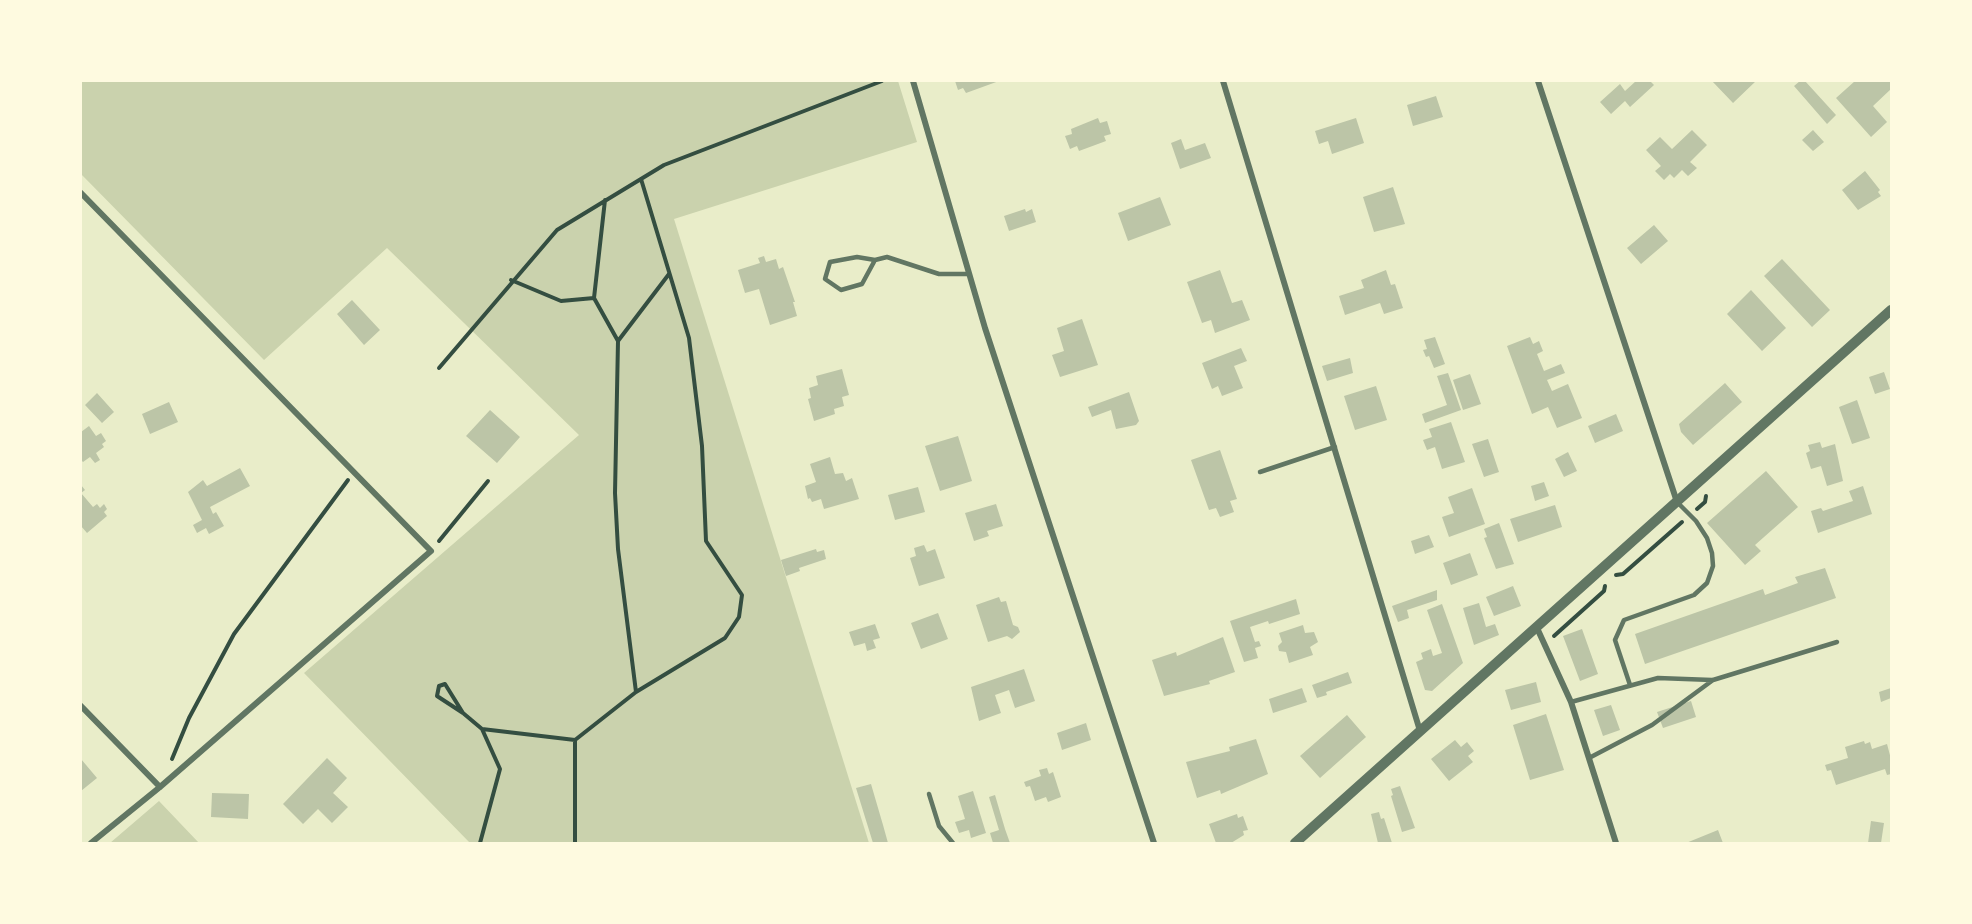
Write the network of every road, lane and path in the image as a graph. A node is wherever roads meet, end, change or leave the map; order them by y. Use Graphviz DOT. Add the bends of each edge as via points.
graph roads {
  1 [pos="882,81"];
  2 [pos="913,81"];
  3 [pos="1223,81"];
  4 [pos="1538,81"];
  5 [pos="641,179"];
  6 [pos="81,193"];
  7 [pos="605,200"];
  8 [pos="875,260"];
  9 [pos="670,273"];
  10 [pos="969,274"];
  11 [pos="512,280"];
  12 [pos="594,298"];
  13 [pos="1891,310"];
  14 [pos="618,341"];
  15 [pos="439,368"];
  16 [pos="1335,447"];
  17 [pos="1260,472"];
  18 [pos="353,473"];
  19 [pos="488,481"];
  20 [pos="1677,502"];
  21 [pos="430,551"];
  22 [pos="1537,628"];
  23 [pos="1837,642"];
  24 [pos="1713,680"];
  25 [pos="1630,685"];
  26 [pos="636,692"];
  27 [pos="1571,702"];
  28 [pos="81,706"];
  29 [pos="463,713"];
  30 [pos="482,729"];
  31 [pos="1420,731"];
  32 [pos="575,740"];
  33 [pos="1589,758"];
  34 [pos="160,787"];
  35 [pos="929,794"];
  36 [pos="91,843"];
  37 [pos="480,843"];
  38 [pos="575,843"];
  39 [pos="953,843"];
  40 [pos="1154,843"];
  41 [pos="1295,843"];
  42 [pos="1616,843"];
  1 -- 5 [label="path" via="664,165"];
  2 -- 10 [label="street"];
  3 -- 16 [label="street"];
  4 -- 20 [label="street"];
  5 -- 7 [label="path"];
  5 -- 9 [label="path"];
  6 -- 18 [label="street"];
  7 -- 11 [label="path" via="557,230"];
  7 -- 12 [label="path"];
  8 -- 8 [label="lane" via="857,257 831,262 825,279 841,290 862,284"];
  8 -- 10 [label="lane" via="887,257 939,274"];
  9 -- 14 [label="path"];
  9 -- 26 [label="path" via="689,338 702,446 706,541 742,595 739,617 725,638"];
  10 -- 40 [label="street"];
  11 -- 12 [label="path" via="561,301"];
  11 -- 15 [label="path"];
  12 -- 14 [label="path"];
  13 -- 20 [label="street"];
  14 -- 26 [label="path" via="615,493"];
  16 -- 17 [label="lane"];
  16 -- 31 [label="street"];
  18 -- 21 [label="street"];
  18 -- 34 [label="path" via="234,634 189,718"];
  19 -- 21 [label="path"];
  20 -- 22 [label="street"];
  20 -- 25 [label="lane" via="1707,538 1713,566 1707,583 1694,595 1624,620 1615,640"];
  21 -- 34 [label="street"];
  22 -- 27 [label="street"];
  22 -- 31 [label="street"];
  23 -- 24 [label="lane"];
  24 -- 25 [label="lane" via="1658,678"];
  24 -- 33 [label="lane" via="1652,725"];
  25 -- 27 [label="lane"];
  26 -- 32 [label="path"];
  27 -- 33 [label="street"];
  28 -- 34 [label="street"];
  29 -- 29 [label="path" via="445,684 439,686 436,696"];
  29 -- 30 [label="path"];
  30 -- 32 [label="path"];
  30 -- 37 [label="path" via="500,770"];
  31 -- 41 [label="street"];
  32 -- 38 [label="path"];
  33 -- 42 [label="street"];
  34 -- 36 [label="street"];
  35 -- 39 [label="lane" via="939,826"];
}
